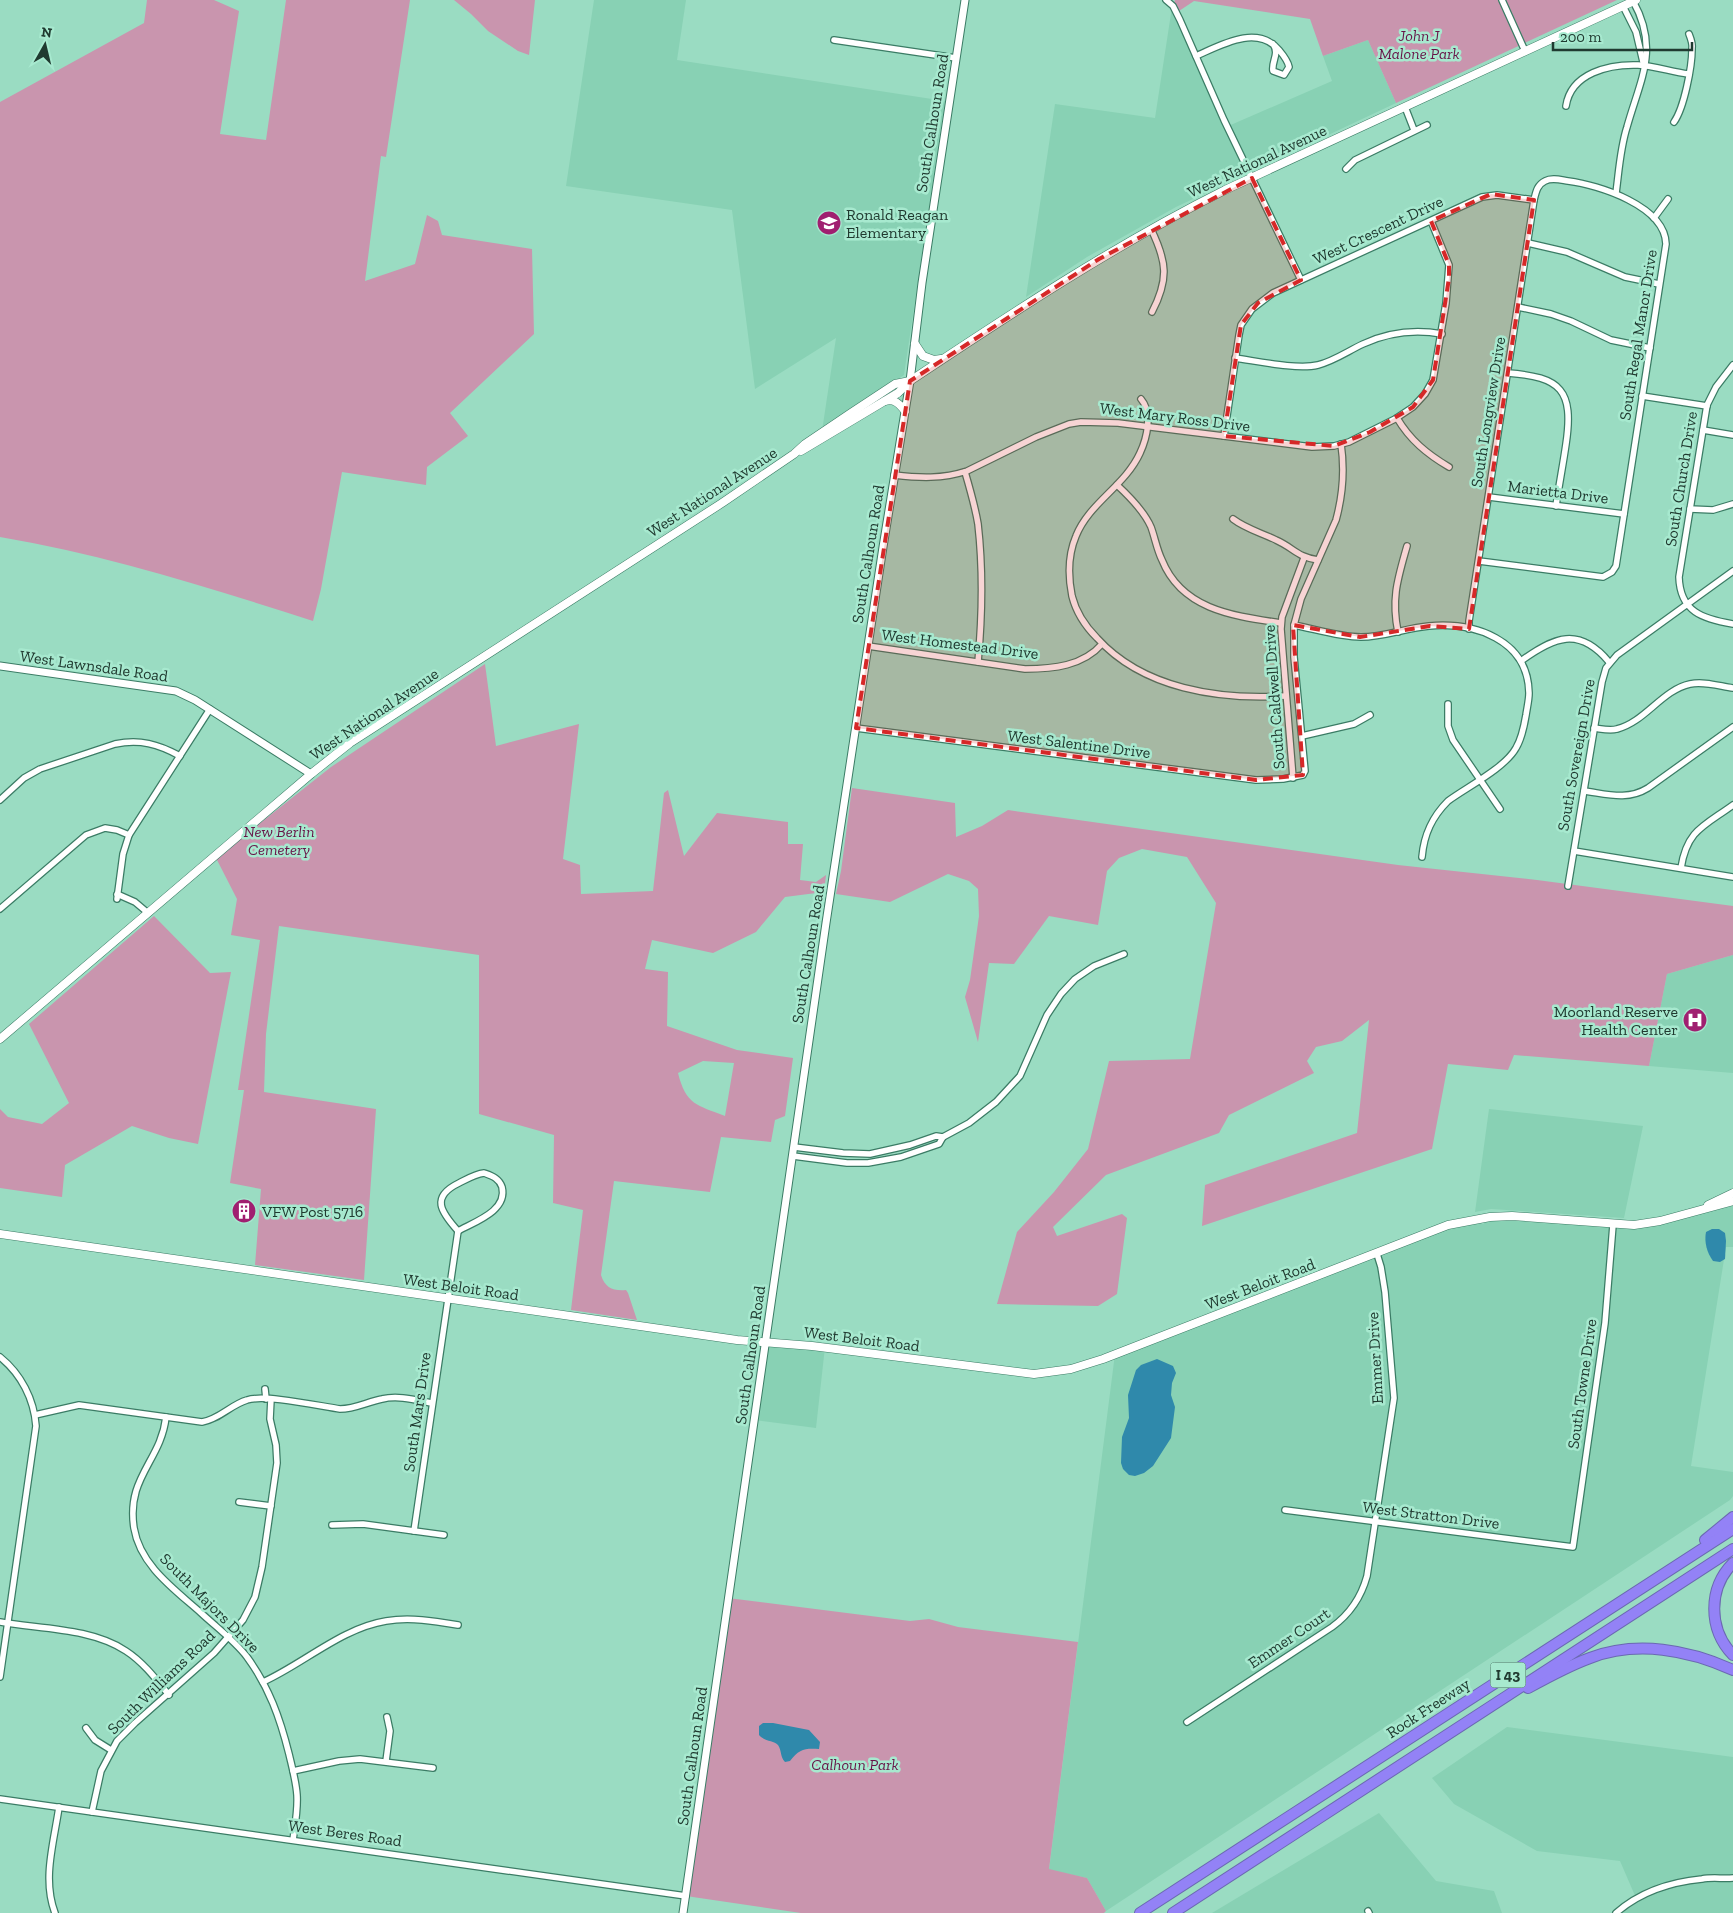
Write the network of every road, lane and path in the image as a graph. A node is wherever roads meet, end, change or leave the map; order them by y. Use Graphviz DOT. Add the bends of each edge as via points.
graph roads {
  1 [pos="965,0"];
  2 [pos="1166,0"];
  3 [pos="1502,0"];
  4 [pos="1634,0"];
  5 [pos="1623,6"];
  6 [pos="1689,34"];
  7 [pos="834,40"];
  8 [pos="1272,44"];
  9 [pos="1525,51"];
  10 [pos="1196,56"];
  11 [pos="956,58"];
  12 [pos="1644,66"];
  13 [pos="1688,74"];
  14 [pos="1566,106"];
  15 [pos="1405,107"];
  16 [pos="1674,122"];
  17 [pos="1427,125"];
  18 [pos="1414,130"];
  19 [pos="1346,169"];
  20 [pos="1252,178"];
  21 [pos="1616,193"];
  22 [pos="1668,199"];
  23 [pos="1534,200"];
  24 [pos="1654,218"];
  25 [pos="1431,221"];
  26 [pos="1151,229"];
  27 [pos="1528,243"];
  28 [pos="1301,280"];
  29 [pos="1660,284"];
  30 [pos="1518,307"];
  31 [pos="1152,312"];
  32 [pos="1442,334"];
  33 [pos="915,344"];
  34 [pos="1650,348"];
  35 [pos="1235,358"];
  36 [pos="943,359"];
  37 [pos="1733,365"];
  38 [pos="1508,373"];
  39 [pos="1730,374"];
  40 [pos="910,381"];
  41 [pos="1642,396"];
  42 [pos="1141,400"];
  43 [pos="881,402"];
  44 [pos="1707,406"];
  45 [pos="905,411"];
  46 [pos="1397,418"];
  47 [pos="1147,426"];
  48 [pos="1703,430"];
  49 [pos="1733,435"];
  50 [pos="1224,436"];
  51 [pos="1341,444"];
  52 [pos="794,454"];
  53 [pos="1450,468"];
  54 [pos="965,472"];
  55 [pos="894,475"];
  56 [pos="1117,485"];
  57 [pos="1488,497"];
  58 [pos="1733,504"];
  59 [pos="1556,506"];
  60 [pos="1690,509"];
  61 [pos="1624,514"];
  62 [pos="1233,519"];
  63 [pos="1407,546"];
  64 [pos="1304,558"];
  65 [pos="1318,560"];
  66 [pos="1479,561"];
  67 [pos="1733,571"];
  68 [pos="1687,604"];
  69 [pos="1281,624"];
  70 [pos="1733,624"];
  71 [pos="1294,625"];
  72 [pos="1468,629"];
  73 [pos="1398,632"];
  74 [pos="1102,644"];
  75 [pos="868,646"];
  76 [pos="1521,661"];
  77 [pos="978,662"];
  78 [pos="1609,662"];
  79 [pos="0,666"];
  80 [pos="1733,688"];
  81 [pos="1285,696"];
  82 [pos="1448,704"];
  83 [pos="210,708"];
  84 [pos="1370,715"];
  85 [pos="1733,727"];
  86 [pos="856,728"];
  87 [pos="1594,728"];
  88 [pos="1302,736"];
  89 [pos="180,756"];
  90 [pos="311,774"];
  91 [pos="1296,777"];
  92 [pos="1479,779"];
  93 [pos="1584,791"];
  94 [pos="0,800"];
  95 [pos="1733,805"];
  96 [pos="1500,808"];
  97 [pos="130,835"];
  98 [pos="1574,851"];
  99 [pos="1422,857"];
  100 [pos="1681,868"];
  101 [pos="1733,877"];
  102 [pos="1568,886"];
  103 [pos="0,909"];
  104 [pos="148,913"];
  105 [pos="1124,954"];
  106 [pos="0,1039"];
  107 [pos="943,1138"];
  108 [pos="794,1147"];
  109 [pos="906,1147"];
  110 [pos="868,1154"];
  111 [pos="908,1155"];
  112 [pos="793,1156"];
  113 [pos="868,1162"];
  114 [pos="1733,1193"];
  115 [pos="1733,1201"];
  116 [pos="1697,1210"];
  117 [pos="1613,1225"];
  118 [pos="458,1231"];
  119 [pos="0,1234"];
  120 [pos="1378,1254"];
  121 [pos="447,1298"];
  122 [pos="766,1342"];
  123 [pos="0,1357"];
  124 [pos="265,1389"];
  125 [pos="268,1399"];
  126 [pos="432,1403"];
  127 [pos="35,1415"];
  128 [pos="166,1417"];
  129 [pos="239,1502"];
  130 [pos="271,1506"];
  131 [pos="1285,1510"];
  132 [pos="1733,1517"];
  133 [pos="1375,1521"];
  134 [pos="332,1525"];
  135 [pos="1733,1529"];
  136 [pos="414,1531"];
  137 [pos="444,1535"];
  138 [pos="1572,1547"];
  139 [pos="1733,1549"];
  140 [pos="1733,1563"];
  141 [pos="1646,1585"];
  142 [pos="0,1622"];
  143 [pos="8,1624"];
  144 [pos="458,1625"];
  145 [pos="228,1638"];
  146 [pos="1733,1655"];
  147 [pos="1733,1670"];
  148 [pos="0,1677"];
  149 [pos="263,1682"];
  150 [pos="169,1694"];
  151 [pos="387,1718"];
  152 [pos="1467,1720"];
  153 [pos="1187,1722"];
  154 [pos="86,1728"];
  155 [pos="111,1750"];
  156 [pos="386,1762"];
  157 [pos="433,1768"];
  158 [pos="293,1771"];
  159 [pos="0,1799"];
  160 [pos="59,1807"];
  161 [pos="92,1812"];
  162 [pos="293,1840"];
  163 [pos="1732,1879"];
  164 [pos="686,1896"];
  165 [pos="55,1912"];
  166 [pos="48,1913"];
  167 [pos="683,1913"];
  168 [pos="1140,1913"];
  169 [pos="1173,1913"];
  170 [pos="1616,1913"];
  1 -- 11 [label="street, South Calhoun Road"];
  2 -- 10 [label="street" via="1173,6"];
  3 -- 9 [label="street"];
  4 -- 5 [label="main road, West National Avenue"];
  4 -- 12 [label="street" via="1648,44"];
  5 -- 9 [label="main road, West National Avenue"];
  5 -- 12 [label="street" via="1636,32"];
  6 -- 13 [label="street" via="1692,50"];
  7 -- 11 [label="street"];
  8 -- 8 [label="street" via="1276,52 1273,72 1284,75 1288,64"];
  8 -- 10 [label="street" via="1257,38 1238,38"];
  9 -- 15 [label="main road, West National Avenue"];
  10 -- 20 [label="street"];
  11 -- 33 [label="street, South Calhoun Road"];
  12 -- 13 [label="street"];
  12 -- 14 [label="street" via="1614,66 1589,74 1573,86"];
  12 -- 21 [label="street" via="1622,145"];
  13 -- 16 [label="street" via="1682,108"];
  15 -- 18 [label="street"];
  15 -- 20 [label="main road, West National Avenue"];
  17 -- 18 [label="street"];
  18 -- 19 [label="street" via="1355,160"];
  20 -- 26 [label="main road, West National Avenue"];
  20 -- 28 [label="street"];
  21 -- 23 [label="street, South Regal Manor Drive" via="1551,179 1540,185"];
  21 -- 24 [label="street, South Regal Manor Drive"];
  22 -- 24 [label="street"];
  23 -- 25 [label="street, West Crescent Drive" via="1492,194"];
  23 -- 27 [label="street, South Longview Drive"];
  24 -- 29 [label="street, South Regal Manor Drive" via="1666,237"];
  25 -- 28 [label="street, West Crescent Drive"];
  25 -- 32 [label="street, West Mary Ross Drive" via="1449,265"];
  26 -- 31 [label="street" via="1165,270 1161,292"];
  26 -- 36 [label="main road, West National Avenue" via="1069,277"];
  27 -- 29 [label="street" via="1567,252 1625,276"];
  27 -- 30 [label="street, South Longview Drive"];
  28 -- 35 [label="street, West Crescent Drive" via="1258,303 1238,335"];
  29 -- 34 [label="street, South Regal Manor Drive"];
  30 -- 34 [label="street" via="1571,321 1611,340"];
  30 -- 38 [label="street, South Longview Drive"];
  32 -- 35 [label="street" via="1388,334 1316,366"];
  32 -- 46 [label="street, West Mary Ross Drive" via="1433,380 1413,407"];
  33 -- 36 [label="main road" via="922,356"];
  33 -- 40 [label="street, South Calhoun Road"];
  34 -- 41 [label="street, South Regal Manor Drive"];
  35 -- 50 [label="street"];
  36 -- 40 [label="main road, West National Avenue"];
  37 -- 39 [label="street, South Church Drive"];
  38 -- 57 [label="street, South Longview Drive"];
  38 -- 59 [label="street" via="1548,381 1567,403 1569,422"];
  39 -- 44 [label="street, South Church Drive" via="1716,387"];
  40 -- 43 [label="main road, West National Avenue" via="898,393"];
  40 -- 45 [label="street, South Calhoun Road"];
  40 -- 52 [label="main road, West National Avenue" via="895,384"];
  41 -- 44 [label="street"];
  41 -- 61 [label="street, South Regal Manor Drive"];
  42 -- 47 [label="street" via="1147,410"];
  43 -- 45 [label="main road" via="894,401"];
  43 -- 52 [label="main road, West National Avenue"];
  44 -- 48 [label="street, South Church Drive"];
  45 -- 55 [label="street, South Calhoun Road"];
  46 -- 51 [label="street, West Mary Ross Drive"];
  46 -- 53 [label="street" via="1418,446"];
  47 -- 50 [label="street, West Mary Ross Drive"];
  47 -- 54 [label="street, West Mary Ross Drive" via="1096,421 1069,424"];
  47 -- 56 [label="street" via="1134,465"];
  48 -- 49 [label="street"];
  48 -- 60 [label="street, South Church Drive"];
  50 -- 51 [label="street, West Mary Ross Drive" via="1312,447"];
  51 -- 65 [label="street, South Caldwell Drive" via="1343,492 1336,520"];
  52 -- 90 [label="main road, West National Avenue" via="350,743"];
  54 -- 55 [label="street, West Mary Ross Drive" via="935,478"];
  54 -- 77 [label="street" via="978,524 981,630"];
  55 -- 75 [label="street, South Calhoun Road"];
  56 -- 69 [label="street" via="1144,515 1162,560 1180,590 1212,608"];
  56 -- 74 [label="street" via="1082,524 1075,537 1069,569 1073,600 1080,616"];
  57 -- 59 [label="street, Marietta Drive"];
  57 -- 66 [label="street, South Longview Drive"];
  58 -- 60 [label="street" via="1712,510"];
  59 -- 61 [label="street, Marietta Drive"];
  60 -- 68 [label="street, South Church Drive" via="1679,577 1680,591"];
  61 -- 66 [label="street, South Regal Manor Drive" via="1616,566 1611,574 1603,577"];
  62 -- 64 [label="street" via="1277,540"];
  63 -- 73 [label="street" via="1394,598"];
  64 -- 65 [label="street"];
  64 -- 69 [label="street, South Caldwell Drive"];
  65 -- 71 [label="street, South Caldwell Drive" via="1300,599"];
  66 -- 72 [label="street, South Longview Drive"];
  67 -- 68 [label="street, South Sovereign Drive"];
  68 -- 70 [label="street" via="1708,620"];
  68 -- 78 [label="street, South Sovereign Drive"];
  69 -- 81 [label="street, South Caldwell Drive"];
  71 -- 73 [label="street" via="1360,637"];
  71 -- 88 [label="street, South Caldwell Drive"];
  72 -- 73 [label="street" via="1430,626"];
  72 -- 76 [label="street" via="1498,639"];
  74 -- 77 [label="street, West Homestead Drive" via="1079,660 1059,667 1025,669"];
  74 -- 81 [label="street" via="1132,668 1176,686 1231,695"];
  75 -- 77 [label="street, West Homestead Drive"];
  75 -- 86 [label="street, South Calhoun Road"];
  76 -- 78 [label="street" via="1548,643 1566,638 1591,644"];
  76 -- 92 [label="street" via="1529,695 1522,735 1511,756"];
  78 -- 87 [label="street, South Sovereign Drive"];
  79 -- 83 [label="street, West Lawnsdale Road" via="164,688"];
  80 -- 87 [label="street" via="1689,684 1675,690 1625,726 1611,730"];
  81 -- 91 [label="street, South Caldwell Drive"];
  82 -- 92 [label="street" via="1450,734"];
  83 -- 89 [label="street"];
  83 -- 90 [label="street, West Lawnsdale Road"];
  84 -- 88 [label="street" via="1354,724"];
  85 -- 93 [label="street" via="1637,794 1619,796"];
  86 -- 91 [label="street, West Salentine Drive" via="1256,780"];
  86 -- 108 [label="street, South Calhoun Road"];
  87 -- 93 [label="street, South Sovereign Drive"];
  88 -- 91 [label="street, South Caldwell Drive" via="1305,770 1303,775"];
  89 -- 94 [label="street" via="146,742 115,744 40,768"];
  89 -- 97 [label="street"];
  90 -- 104 [label="main road, West National Avenue"];
  92 -- 96 [label="street"];
  92 -- 99 [label="street" via="1448,801 1435,815 1427,830"];
  93 -- 98 [label="street, South Sovereign Drive"];
  95 -- 100 [label="street" via="1692,836 1685,848"];
  97 -- 103 [label="street" via="105,828 86,835"];
  97 -- 104 [label="street" via="123,854 117,897 135,902"];
  98 -- 100 [label="street"];
  98 -- 102 [label="street, South Sovereign Drive"];
  100 -- 101 [label="street"];
  104 -- 106 [label="main road, West National Avenue"];
  105 -- 107 [label="street" via="1094,966 1074,979 1047,1015 1020,1076 996,1102"];
  107 -- 109 [label="street" via="936,1136"];
  107 -- 111 [label="street" via="939,1144"];
  108 -- 110 [label="street"];
  108 -- 112 [label="street, South Calhoun Road"];
  109 -- 110 [label="street"];
  109 -- 111 [label="street"];
  110 -- 113 [label="street"];
  111 -- 113 [label="street"];
  112 -- 113 [label="street" via="846,1163"];
  112 -- 122 [label="street, South Calhoun Road"];
  114 -- 116 [label="main road, West Beloit Road"];
  115 -- 116 [label="main road, West Beloit Road"];
  116 -- 117 [label="main road, West Beloit Road" via="1648,1223"];
  117 -- 120 [label="main road, West Beloit Road" via="1490,1217 1448,1225"];
  117 -- 138 [label="street, South Towne Drive" via="1605,1323"];
  118 -- 118 [label="street" via="441,1208 444,1193 477,1174 492,1176 502,1189 498,1206"];
  118 -- 121 [label="street, South Mars Drive"];
  119 -- 121 [label="main road, West Beloit Road"];
  120 -- 122 [label="main road, West Beloit Road" via="1281,1288 1103,1359 1057,1372 1020,1373"];
  120 -- 133 [label="street, Emmer Drive" via="1394,1386"];
  121 -- 122 [label="main road, West Beloit Road"];
  121 -- 126 [label="street, South Mars Drive"];
  122 -- 164 [label="street, South Calhoun Road"];
  123 -- 127 [label="street" via="22,1382"];
  124 -- 125 [label="street, South Williams Road"];
  125 -- 126 [label="street" via="340,1409 386,1398"];
  125 -- 128 [label="street" via="246,1400 210,1421"];
  125 -- 130 [label="street, South Williams Road" via="277,1454"];
  126 -- 136 [label="street, South Mars Drive"];
  127 -- 128 [label="street" via="79,1405"];
  127 -- 143 [label="street" via="35,1439"];
  128 -- 145 [label="street, South Majors Drive" via="162,1438 136,1490 133,1516 136,1538 144,1556 159,1574"];
  129 -- 130 [label="street"];
  130 -- 145 [label="street, South Williams Road" via="257,1591 246,1614"];
  131 -- 133 [label="street, West Stratton Drive"];
  132 -- 141 [label="highway"];
  133 -- 138 [label="street, West Stratton Drive"];
  133 -- 153 [label="street, Emmer Court" via="1365,1585 1346,1616"];
  134 -- 136 [label="street" via="362,1524"];
  135 -- 141 [label="highway, Rock Freeway / I 43"];
  136 -- 137 [label="street"];
  139 -- 152 [label="highway, Rock Freeway / I 43"];
  140 -- 146 [label="highway" via="1719,1582 1714,1613 1720,1635"];
  141 -- 168 [label="highway, Rock Freeway / I 43"];
  142 -- 143 [label="street"];
  143 -- 148 [label="street"];
  143 -- 150 [label="street" via="108,1641 134,1657"];
  144 -- 149 [label="street" via="419,1620 375,1623"];
  145 -- 149 [label="street, South Majors Drive" via="246,1656"];
  145 -- 150 [label="street, South Williams Road"];
  147 -- 152 [label="highway" via="1684,1652 1642,1648 1621,1650 1592,1657 1564,1669"];
  149 -- 158 [label="street, South Majors Drive" via="278,1712"];
  150 -- 155 [label="street, South Williams Road" via="126,1732"];
  151 -- 156 [label="street" via="390,1731"];
  152 -- 169 [label="highway, Rock Freeway / I 43"];
  154 -- 155 [label="street" via="95,1740"];
  155 -- 161 [label="street, South Williams Road" via="96,1785"];
  156 -- 157 [label="street"];
  156 -- 158 [label="street" via="349,1760"];
  158 -- 162 [label="street, South Majors Drive" via="297,1805"];
  159 -- 160 [label="street, West Beres Road"];
  160 -- 161 [label="street, West Beres Road"];
  160 -- 165 [label="street" via="49,1877 49,1892"];
  161 -- 162 [label="street, West Beres Road"];
  162 -- 164 [label="street, West Beres Road"];
  163 -- 170 [label="street" via="1702,1878 1661,1888 1636,1898"];
  164 -- 167 [label="street, South Calhoun Road"];
  165 -- 166 [label="street"];
}
